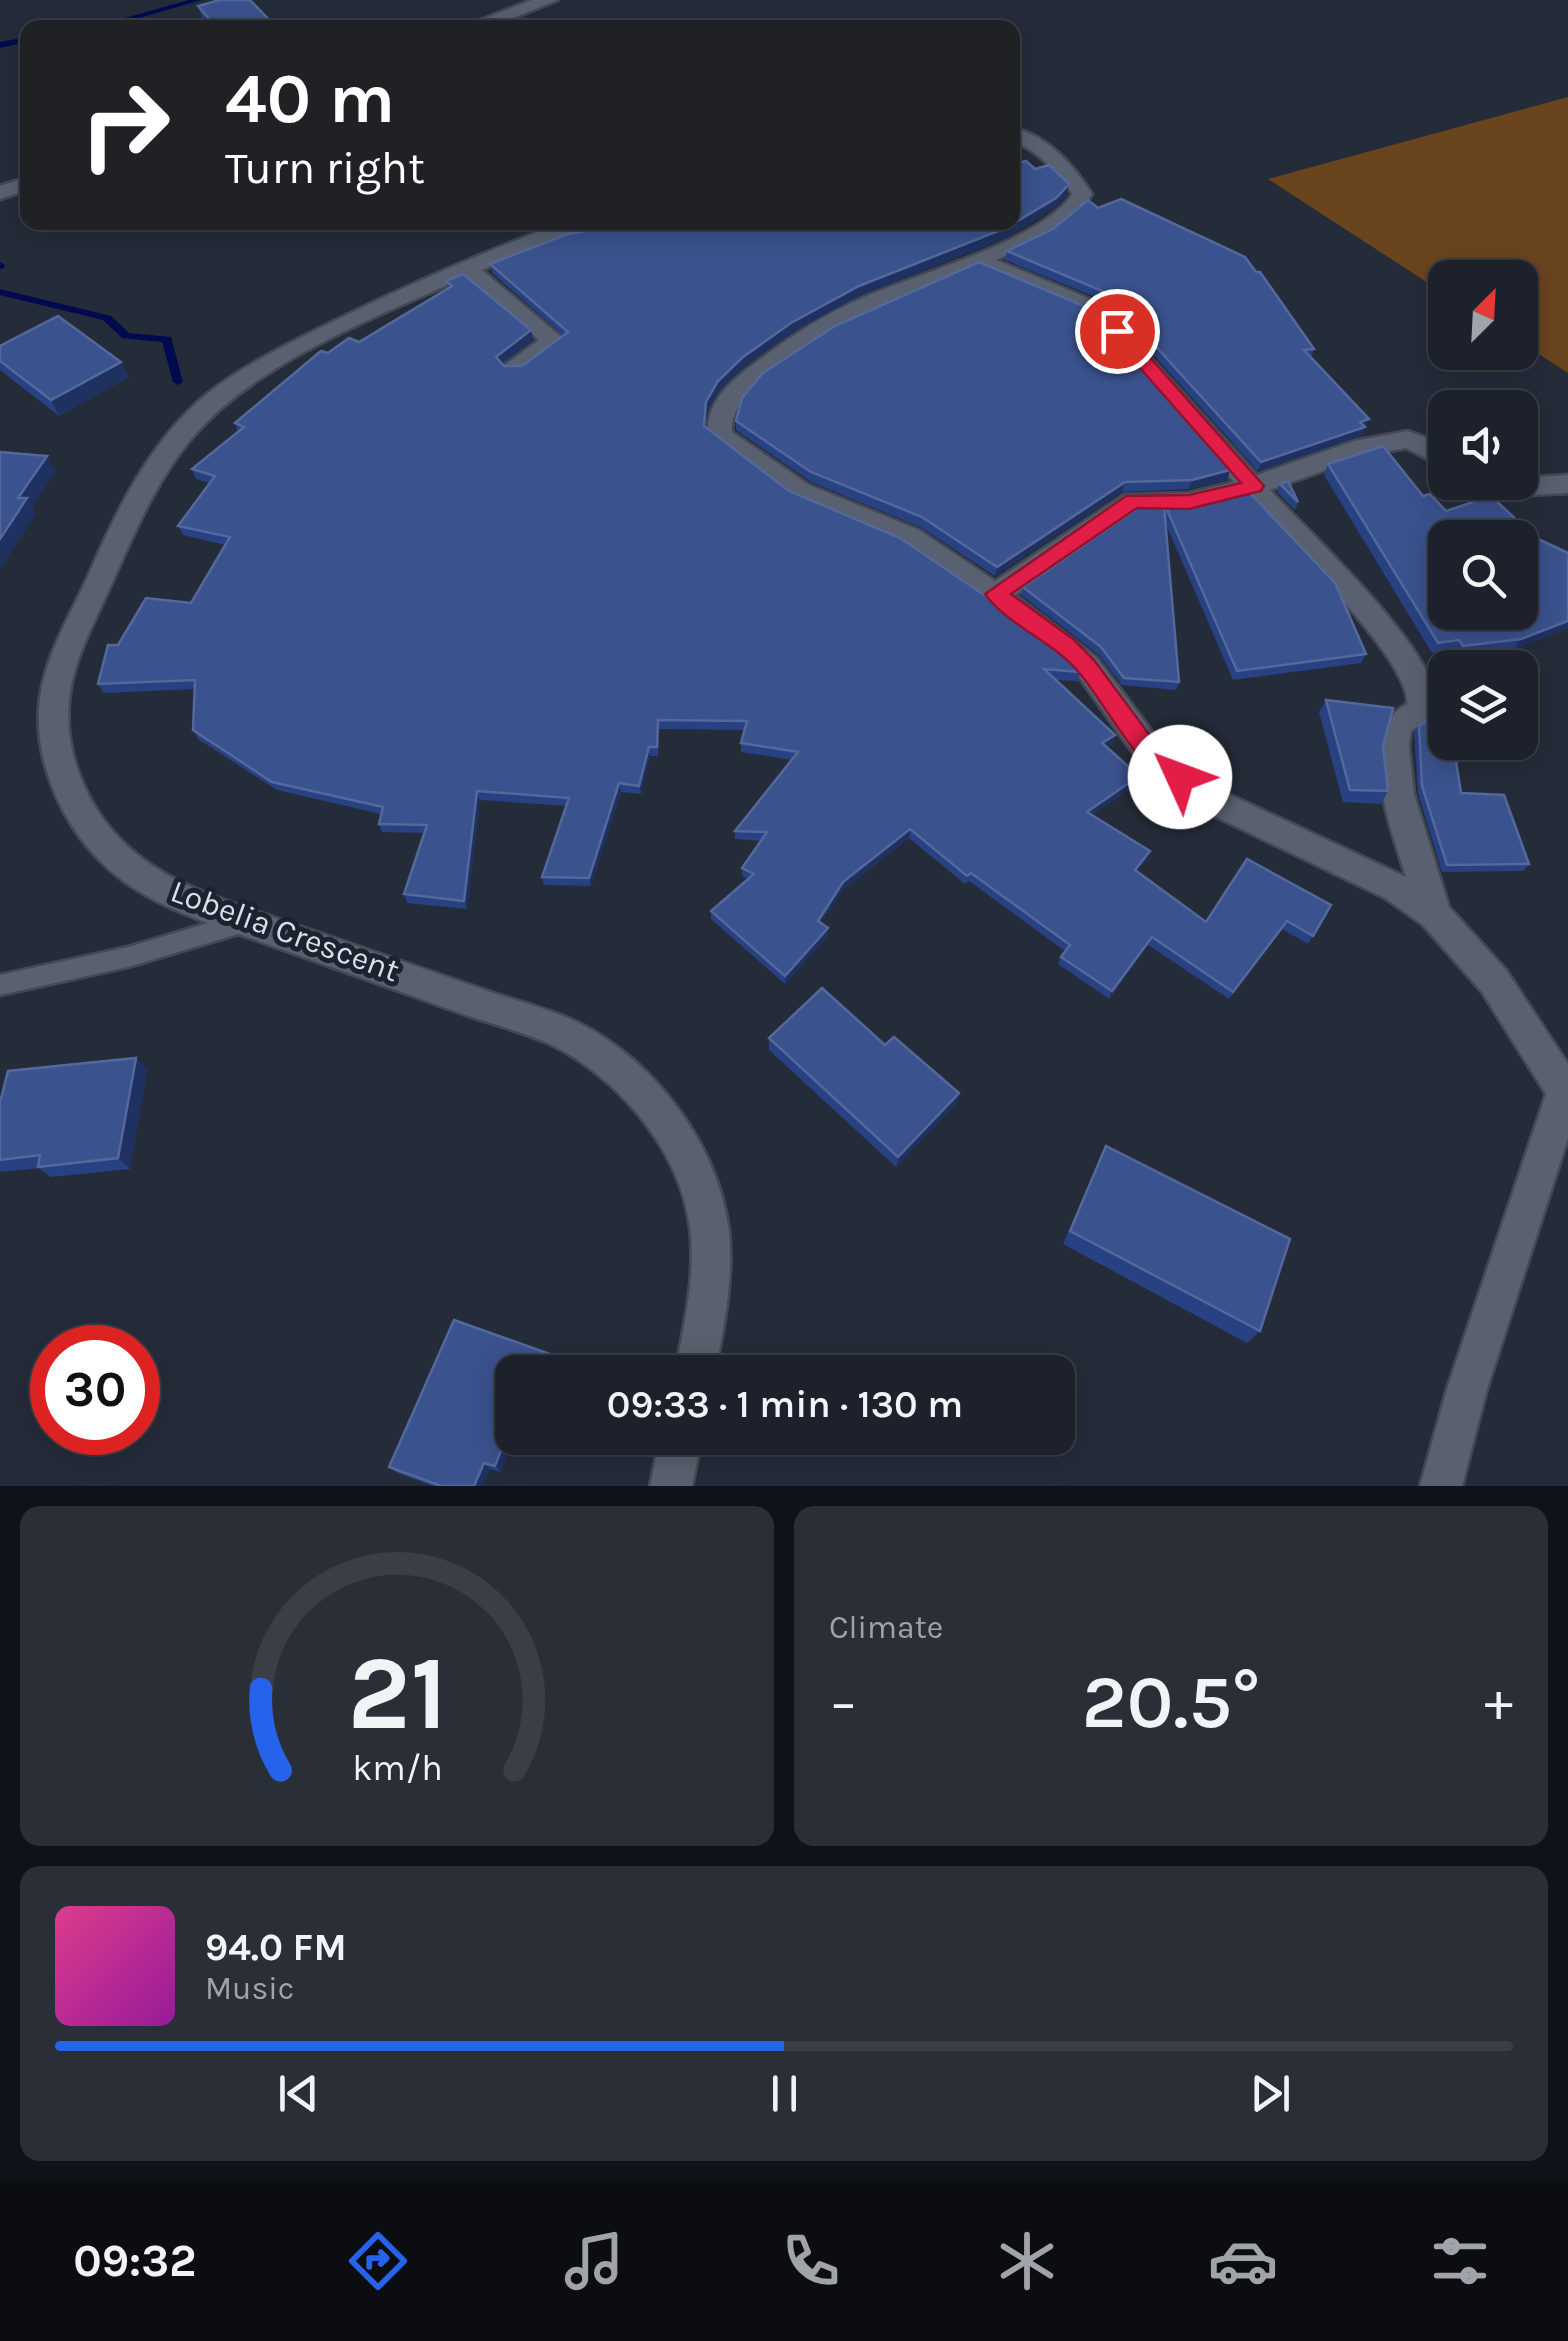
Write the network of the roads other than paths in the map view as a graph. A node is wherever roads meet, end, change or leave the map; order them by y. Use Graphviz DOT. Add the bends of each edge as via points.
graph roads {
  1 [pos="549,0"];
  2 [pos="492,20"];
  3 [pos="1020,135"];
  4 [pos="565,230"];
  5 [pos="978,260"];
  6 [pos="465,268"];
  7 [pos="514,367"];
  8 [pos="1428,447"];
  9 [pos="1568,484"];
  10 [pos="1254,486"];
  11 [pos="1538,486"];
  12 [pos="996,594"];
  13 [pos="1435,915"];
  14 [pos="245,922"];
  15 [pos="0,984"];
  16 [pos="1566,1086"];
  17 [pos="697,1355"];
  18 [pos="677,1455"];
  19 [pos="671,1486"];
  20 [pos="1441,1486"];
  1 -- 2 [label="street"];
  3 -- 5 [label="street" via="1033,139 1072,177 1081,203 1076,212"];
  4 -- 6 [label="street, Lobelia Crescent"];
  5 -- 10 [label="street" via="1094,309"];
  5 -- 12 [label="street" via="815,331 744,384 720,411 718,424 720,436 776,478 910,537"];
  6 -- 7 [label="street" via="554,341"];
  6 -- 14 [label="street, Lobelia Crescent" via="304,345 200,415 166,455 120,534 68,654 54,702 56,751 76,806 126,864"];
  8 -- 10 [label="street" via="1408,439 1363,447"];
  9 -- 11 [label="street"];
  10 -- 12 [label="street" via="1189,502 1133,501"];
  10 -- 13 [label="street" via="1391,637 1417,677 1423,704 1398,726 1393,742 1407,832"];
  12 -- 13 [label="street" via="1066,644 1146,747 1180,777 1215,802 1396,888"];
  13 -- 16 [label="street" via="1494,981"];
  14 -- 15 [label="lane" via="128,957"];
  14 -- 17 [label="street, Lobelia Crescent" via="565,1034 607,1058 643,1091 672,1126 710,1228"];
  16 -- 20 [label="street"];
  18 -- 19 [label="street"];
}
